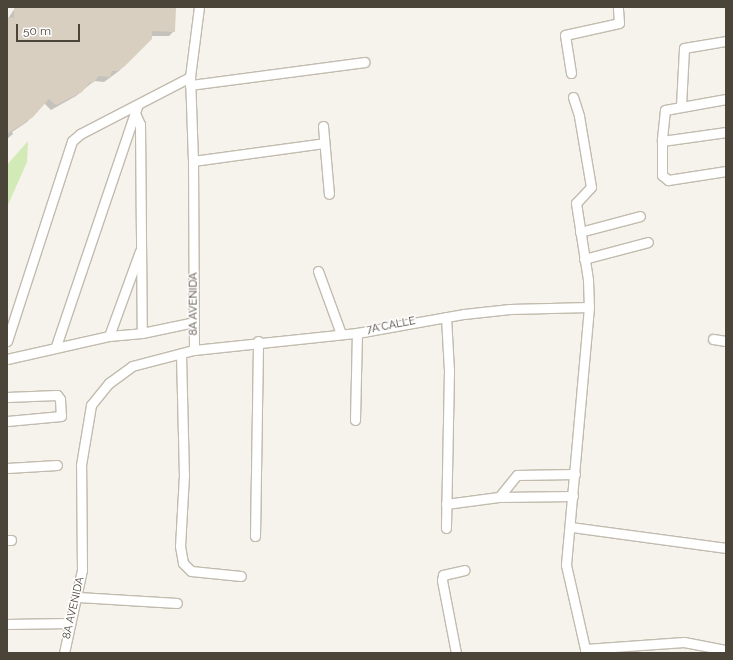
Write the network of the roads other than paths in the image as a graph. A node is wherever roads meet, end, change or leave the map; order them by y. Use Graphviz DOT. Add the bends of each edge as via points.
graph roads {
  1 [pos="199,7"];
  2 [pos="618,7"];
  3 [pos="726,41"];
  4 [pos="364,62"];
  5 [pos="571,73"];
  6 [pos="190,81"];
  7 [pos="573,97"];
  8 [pos="726,99"];
  9 [pos="681,106"];
  10 [pos="136,110"];
  11 [pos="323,126"];
  12 [pos="726,132"];
  13 [pos="662,141"];
  14 [pos="324,143"];
  15 [pos="193,161"];
  16 [pos="726,171"];
  17 [pos="329,194"];
  18 [pos="640,216"];
  19 [pos="580,232"];
  20 [pos="648,242"];
  21 [pos="143,244"];
  22 [pos="584,259"];
  23 [pos="318,271"];
  24 [pos="132,273"];
  25 [pos="142,274"];
  26 [pos="589,307"];
  27 [pos="446,316"];
  28 [pos="194,322"];
  29 [pos="142,333"];
  30 [pos="357,333"];
  31 [pos="341,334"];
  32 [pos="109,336"];
  33 [pos="713,339"];
  34 [pos="7,341"];
  35 [pos="726,341"];
  36 [pos="258,342"];
  37 [pos="56,346"];
  38 [pos="194,350"];
  39 [pos="181,354"];
  40 [pos="7,359"];
  41 [pos="7,397"];
  42 [pos="355,420"];
  43 [pos="7,421"];
  44 [pos="57,465"];
  45 [pos="7,468"];
  46 [pos="575,474"];
  47 [pos="573,496"];
  48 [pos="498,497"];
  49 [pos="446,504"];
  50 [pos="570,527"];
  51 [pos="446,528"];
  52 [pos="255,536"];
  53 [pos="726,548"];
  54 [pos="464,570"];
  55 [pos="241,576"];
  56 [pos="78,597"];
  57 [pos="177,603"];
  58 [pos="69,623"];
  59 [pos="7,624"];
  60 [pos="726,650"];
  61 [pos="585,651"];
  62 [pos="64,653"];
  63 [pos="456,653"];
  1 -- 6 [label="street, 8A AVENIDA"];
  2 -- 5 [label="street" via="619,23 567,33 564,37"];
  3 -- 9 [label="street" via="684,48"];
  4 -- 6 [label="street"];
  6 -- 10 [label="street"];
  6 -- 15 [label="street, 8A AVENIDA"];
  7 -- 19 [label="street" via="579,116 591,187 576,203"];
  8 -- 9 [label="street"];
  9 -- 13 [label="street" via="665,110"];
  10 -- 21 [label="street" via="140,124"];
  10 -- 34 [label="street" via="80,134 72,142"];
  10 -- 37 [label="street"];
  11 -- 14 [label="street"];
  12 -- 13 [label="street"];
  13 -- 16 [label="street" via="662,175 668,180"];
  14 -- 15 [label="street"];
  14 -- 17 [label="street"];
  15 -- 28 [label="street, 8A AVENIDA"];
  18 -- 19 [label="street"];
  19 -- 22 [label="street"];
  20 -- 22 [label="street"];
  21 -- 24 [label="street"];
  21 -- 25 [label="street"];
  22 -- 26 [label="street"];
  23 -- 31 [label="street"];
  24 -- 25 [label="street"];
  24 -- 32 [label="street"];
  25 -- 29 [label="street"];
  26 -- 27 [label="street, 7A CALLE" via="510,309"];
  26 -- 46 [label="street"];
  27 -- 30 [label="street, 7A CALLE"];
  27 -- 49 [label="street" via="449,370"];
  28 -- 29 [label="street"];
  28 -- 38 [label="street, 8A AVENIDA"];
  29 -- 32 [label="street"];
  30 -- 31 [label="street, 7A CALLE"];
  30 -- 42 [label="street"];
  31 -- 36 [label="street, 7A CALLE"];
  32 -- 37 [label="street"];
  33 -- 35 [label="street"];
  36 -- 38 [label="street, 7A CALLE"];
  36 -- 52 [label="street"];
  37 -- 40 [label="street"];
  38 -- 39 [label="street, 8A AVENIDA"];
  39 -- 55 [label="street" via="184,475 180,546 183,563 191,571"];
  39 -- 56 [label="street, 8A AVENIDA" via="132,366 109,383 90,405 82,465 82,570"];
  41 -- 43 [label="street" via="57,395 60,399 60,416"];
  44 -- 45 [label="street"];
  46 -- 47 [label="street"];
  46 -- 48 [label="street" via="517,475"];
  47 -- 48 [label="street"];
  47 -- 50 [label="street"];
  48 -- 49 [label="street"];
  49 -- 51 [label="street"];
  50 -- 53 [label="street"];
  50 -- 61 [label="street" via="566,565"];
  54 -- 63 [label="street" via="443,575 442,580"];
  56 -- 57 [label="street"];
  56 -- 58 [label="street, 8A AVENIDA"];
  58 -- 59 [label="street"];
  58 -- 62 [label="street, 8A AVENIDA"];
  60 -- 61 [label="street" via="684,642"];
}
